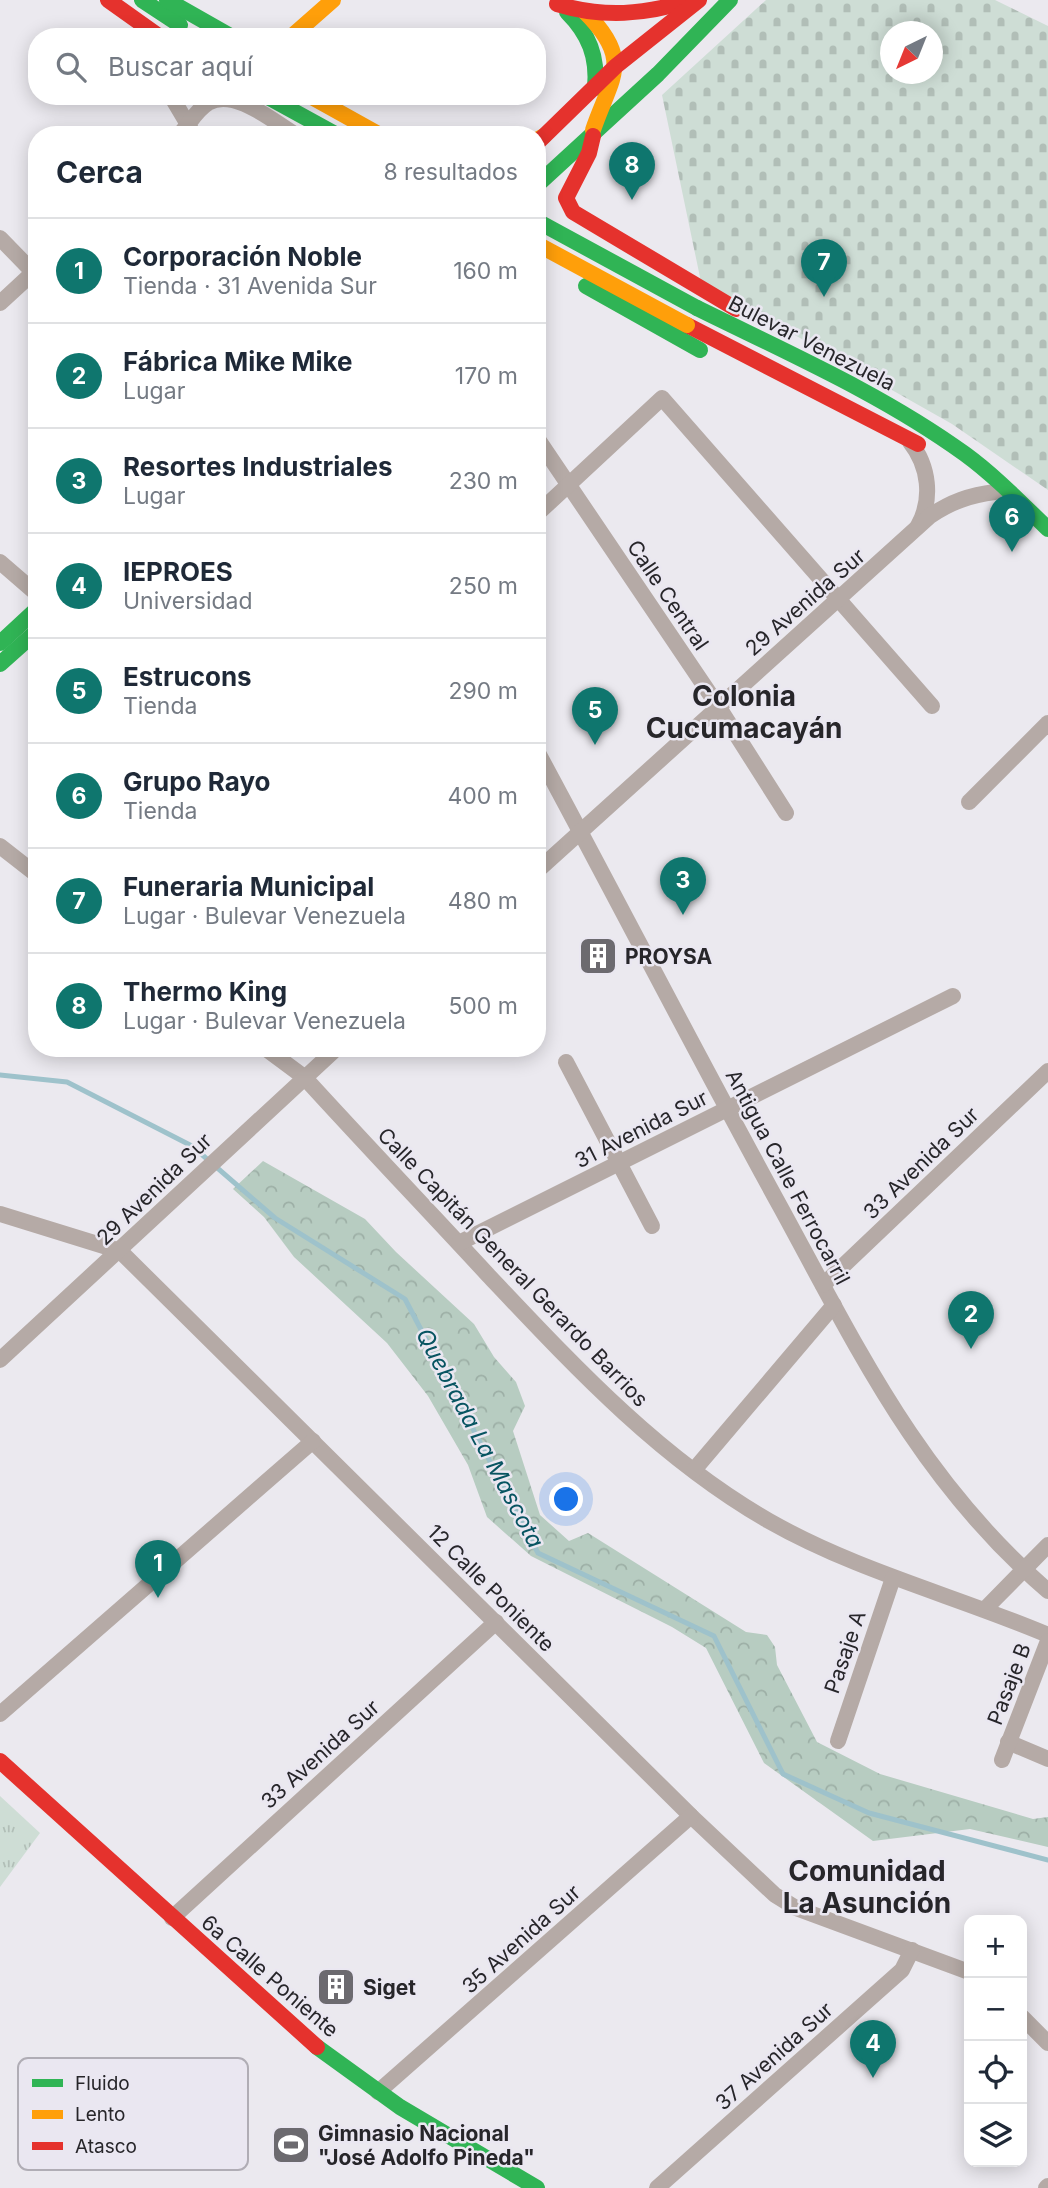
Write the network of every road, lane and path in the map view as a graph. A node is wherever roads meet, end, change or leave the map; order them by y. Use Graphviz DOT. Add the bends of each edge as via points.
graph roads {
  1 [pos="142,0"];
  2 [pos="167,0"];
  3 [pos="691,0"];
  4 [pos="699,0"];
  5 [pos="730,0"];
  6 [pos="555,2"];
  7 [pos="323,3"];
  8 [pos="113,4"];
  9 [pos="585,12"];
  10 [pos="129,28"];
  11 [pos="147,28"];
  12 [pos="184,28"];
  13 [pos="216,28"];
  14 [pos="299,28"];
  15 [pos="616,66"];
  16 [pos="595,88"];
  17 [pos="175,105"];
  18 [pos="206,105"];
  19 [pos="243,105"];
  20 [pos="283,105"];
  21 [pos="329,105"];
  22 [pos="349,105"];
  23 [pos="184,126"];
  24 [pos="191,126"];
  25 [pos="280,126"];
  26 [pos="321,126"];
  27 [pos="373,126"];
  28 [pos="378,126"];
  29 [pos="546,134"];
  30 [pos="593,136"];
  31 [pos="546,177"];
  32 [pos="546,226"];
  33 [pos="605,232"];
  34 [pos="0,238"];
  35 [pos="546,249"];
  36 [pos="28,264"];
  37 [pos="546,264"];
  38 [pos="28,277"];
  39 [pos="571,277"];
  40 [pos="0,303"];
  41 [pos="854,388"];
  42 [pos="853,410"];
  43 [pos="907,437"];
  44 [pos="546,452"];
  45 [pos="568,486"];
  46 [pos="996,492"];
  47 [pos="546,506"];
  48 [pos="1048,530"];
  49 [pos="914,534"];
  50 [pos="0,562"];
  51 [pos="28,586"];
  52 [pos="838,600"];
  53 [pos="28,617"];
  54 [pos="28,639"];
  55 [pos="0,643"];
  56 [pos="0,664"];
  57 [pos="718,706"];
  58 [pos="932,706"];
  59 [pos="1047,726"];
  60 [pos="546,768"];
  61 [pos="970,802"];
  62 [pos="786,813"];
  63 [pos="581,832"];
  64 [pos="0,846"];
  65 [pos="546,863"];
  66 [pos="28,868"];
  67 [pos="953,996"];
  68 [pos="277,1057"];
  69 [pos="327,1057"];
  70 [pos="566,1062"];
  71 [pos="1048,1071"];
  72 [pos="304,1077"];
  73 [pos="727,1110"];
  74 [pos="620,1164"];
  75 [pos="0,1214"];
  76 [pos="652,1226"];
  77 [pos="459,1243"];
  78 [pos="120,1251"];
  79 [pos="823,1285"];
  80 [pos="834,1305"];
  81 [pos="0,1360"];
  82 [pos="313,1441"];
  83 [pos="694,1470"];
  84 [pos="1048,1545"];
  85 [pos="1023,1569"];
  86 [pos="893,1578"];
  87 [pos="1048,1591"];
  88 [pos="985,1608"];
  89 [pos="496,1622"];
  90 [pos="1048,1635"];
  91 [pos="1048,1641"];
  92 [pos="0,1714"];
  93 [pos="838,1741"];
  94 [pos="1009,1742"];
  95 [pos="1048,1759"];
  96 [pos="1002,1760"];
  97 [pos="0,1761"];
  98 [pos="691,1816"];
  99 [pos="172,1918"];
  100 [pos="912,1950"];
  101 [pos="964,1970"];
  102 [pos="1027,2022"];
  103 [pos="1048,2043"];
  104 [pos="379,2092"];
  105 [pos="537,2188"];
  106 [pos="657,2188"];
  1 -- 12 [label="main road"];
  2 -- 13 [label="main road"];
  3 -- 9 [label="main road" via="633,14"];
  4 -- 15 [label="main road"];
  5 -- 30 [label="main road"];
  6 -- 9 [label="main road"];
  6 -- 16 [label="main road" via="589,37 597,61"];
  7 -- 14 [label="main road"];
  8 -- 10 [label="street"];
  8 -- 11 [label="main road"];
  9 -- 15 [label="main road" via="605,32"];
  15 -- 16 [label="main road"];
  15 -- 30 [label="main road"];
  16 -- 29 [label="main road"];
  17 -- 23 [label="street"];
  18 -- 24 [label="street"];
  19 -- 25 [label="street"];
  20 -- 26 [label="main road"];
  21 -- 27 [label="main road"];
  22 -- 28 [label="main road"];
  30 -- 31 [label="main road"];
  30 -- 33 [label="main road" via="566,198 573,212"];
  32 -- 41 [label="main road, Bulevar Venezuela, bridge"];
  33 -- 39 [label="main road" via="571,227 556,235 553,257"];
  33 -- 41 [label="main road" via="825,362"];
  34 -- 36 [label="street"];
  35 -- 42 [label="main road, Bulevar Venezuela, bridge"];
  37 -- 39 [label="main road"];
  38 -- 40 [label="street"];
  39 -- 42 [label="main road" via="758,379"];
  41 -- 48 [label="main road, Bulevar Venezuela" via="964,453"];
  42 -- 43 [label="main road, Bulevar Venezuela"];
  43 -- 46 [label="main road, Bulevar Venezuela"];
  43 -- 49 [label="street" via="917,451 927,484 922,518"];
  44 -- 45 [label="street, Calle Central"];
  45 -- 47 [label="street"];
  45 -- 52 [label="street" via="662,398"];
  45 -- 57 [label="street, Calle Central"];
  46 -- 48 [label="main road, Bulevar Venezuela"];
  46 -- 49 [label="street, 29 Avenida Sur" via="950,503"];
  49 -- 52 [label="street, 29 Avenida Sur"];
  50 -- 51 [label="street"];
  52 -- 57 [label="street, 29 Avenida Sur"];
  52 -- 58 [label="street"];
  53 -- 55 [label="main road"];
  54 -- 56 [label="main road"];
  57 -- 62 [label="street, Calle Central"];
  57 -- 63 [label="street, 29 Avenida Sur"];
  59 -- 61 [label="street"];
  60 -- 63 [label="street, Antigua Calle Ferrocarril"];
  63 -- 65 [label="street, 29 Avenida Sur"];
  63 -- 73 [label="street, Antigua Calle Ferrocarril"];
  64 -- 66 [label="street"];
  67 -- 73 [label="street, 31 Avenida Sur"];
  68 -- 72 [label="street, Calle Capitán General Gerardo Barrios"];
  69 -- 72 [label="street, 29 Avenida Sur"];
  70 -- 74 [label="street"];
  71 -- 79 [label="street, 33 Avenida Sur"];
  72 -- 77 [label="street, Calle Capitán General Gerardo Barrios"];
  72 -- 78 [label="street, 29 Avenida Sur"];
  73 -- 74 [label="street, 31 Avenida Sur"];
  73 -- 79 [label="street, Antigua Calle Ferrocarril"];
  74 -- 76 [label="street"];
  74 -- 77 [label="street, 31 Avenida Sur"];
  75 -- 78 [label="street, 12 Calle Poniente"];
  77 -- 83 [label="street, Calle Capitán General Gerardo Barrios" via="579,1372 648,1436"];
  78 -- 81 [label="street, 29 Avenida Sur"];
  78 -- 82 [label="street, 12 Calle Poniente"];
  79 -- 80 [label="street, Antigua Calle Ferrocarril"];
  80 -- 83 [label="street"];
  80 -- 85 [label="street, Antigua Calle Ferrocarril" via="907,1433 972,1516"];
  82 -- 89 [label="street, 12 Calle Poniente"];
  82 -- 92 [label="street"];
  83 -- 86 [label="street, Calle Capitán General Gerardo Barrios" via="790,1533"];
  84 -- 85 [label="street"];
  85 -- 87 [label="street, Antigua Calle Ferrocarril"];
  85 -- 88 [label="street"];
  86 -- 88 [label="street, Calle Capitán General Gerardo Barrios"];
  86 -- 93 [label="street, Pasaje A"];
  88 -- 90 [label="street, Calle Capitán General Gerardo Barrios"];
  89 -- 98 [label="street, 12 Calle Poniente"];
  89 -- 99 [label="street, 33 Avenida Sur"];
  91 -- 94 [label="street, Pasaje B"];
  94 -- 95 [label="street"];
  94 -- 96 [label="street"];
  97 -- 99 [label="main road, 6a Calle Poniente"];
  98 -- 100 [label="street, 12 Calle Poniente" via="775,1895 796,1908"];
  98 -- 104 [label="street, 35 Avenida Sur"];
  99 -- 104 [label="main road, 6a Calle Poniente" via="290,2025"];
  100 -- 101 [label="street, 12 Calle Poniente"];
  100 -- 106 [label="street, 37 Avenida Sur" via="902,1970"];
  102 -- 103 [label="street"];
  104 -- 105 [label="main road, 6a Calle Poniente"];
}
